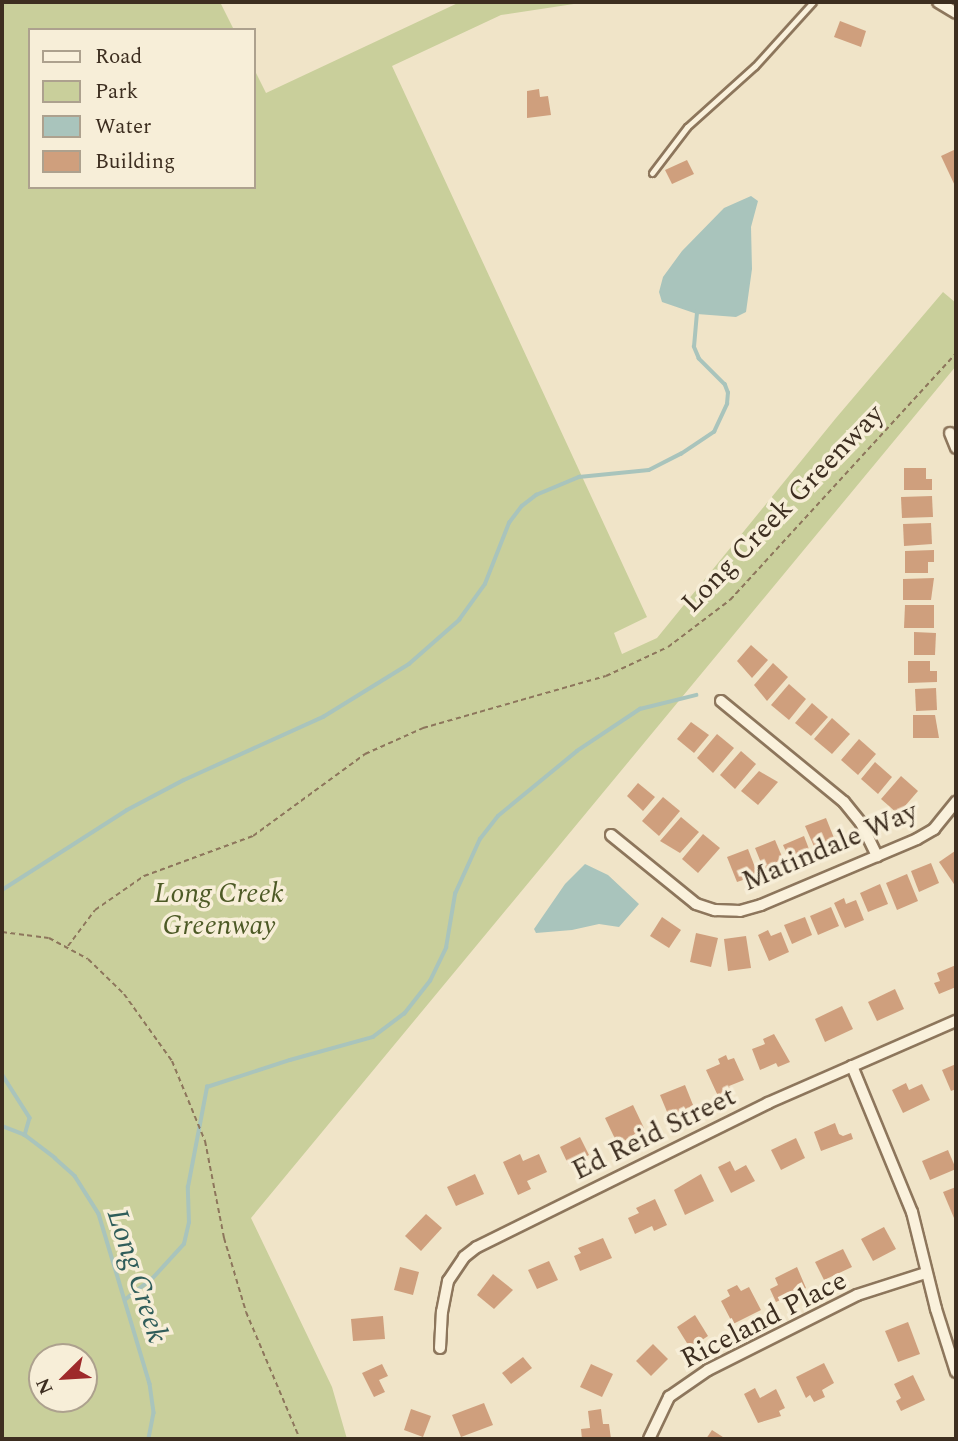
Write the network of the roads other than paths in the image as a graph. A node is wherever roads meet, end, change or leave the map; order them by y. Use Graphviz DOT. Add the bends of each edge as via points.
graph roads {
  1 [pos="813,2"];
  2 [pos="938,2"];
  3 [pos="956,13"];
  4 [pos="652,173"];
  5 [pos="950,433"];
  6 [pos="956,449"];
  7 [pos="721,701"];
  8 [pos="956,802"];
  9 [pos="611,835"];
  10 [pos="877,856"];
  11 [pos="956,1021"];
  12 [pos="852,1066"];
  13 [pos="926,1273"];
  14 [pos="440,1348"];
  15 [pos="956,1371"];
  16 [pos="649,1439"];
  1 -- 4 [label="lane" via="755,66 687,127"];
  2 -- 3 [label="street"];
  5 -- 6 [label="street"];
  7 -- 10 [label="street" via="844,802 861,823"];
  8 -- 10 [label="street, Matindale Way" via="934,829"];
  9 -- 10 [label="street, Matindale Way" via="696,904 715,910 740,911 761,905"];
  11 -- 12 [label="street, Ed Reid Street"];
  12 -- 13 [label="street" via="912,1212"];
  12 -- 14 [label="street, Ed Reid Street" via="477,1247 464,1256 448,1281"];
  13 -- 15 [label="street"];
  13 -- 16 [label="street, Riceland Place" via="857,1295 708,1370 669,1397"];
}
